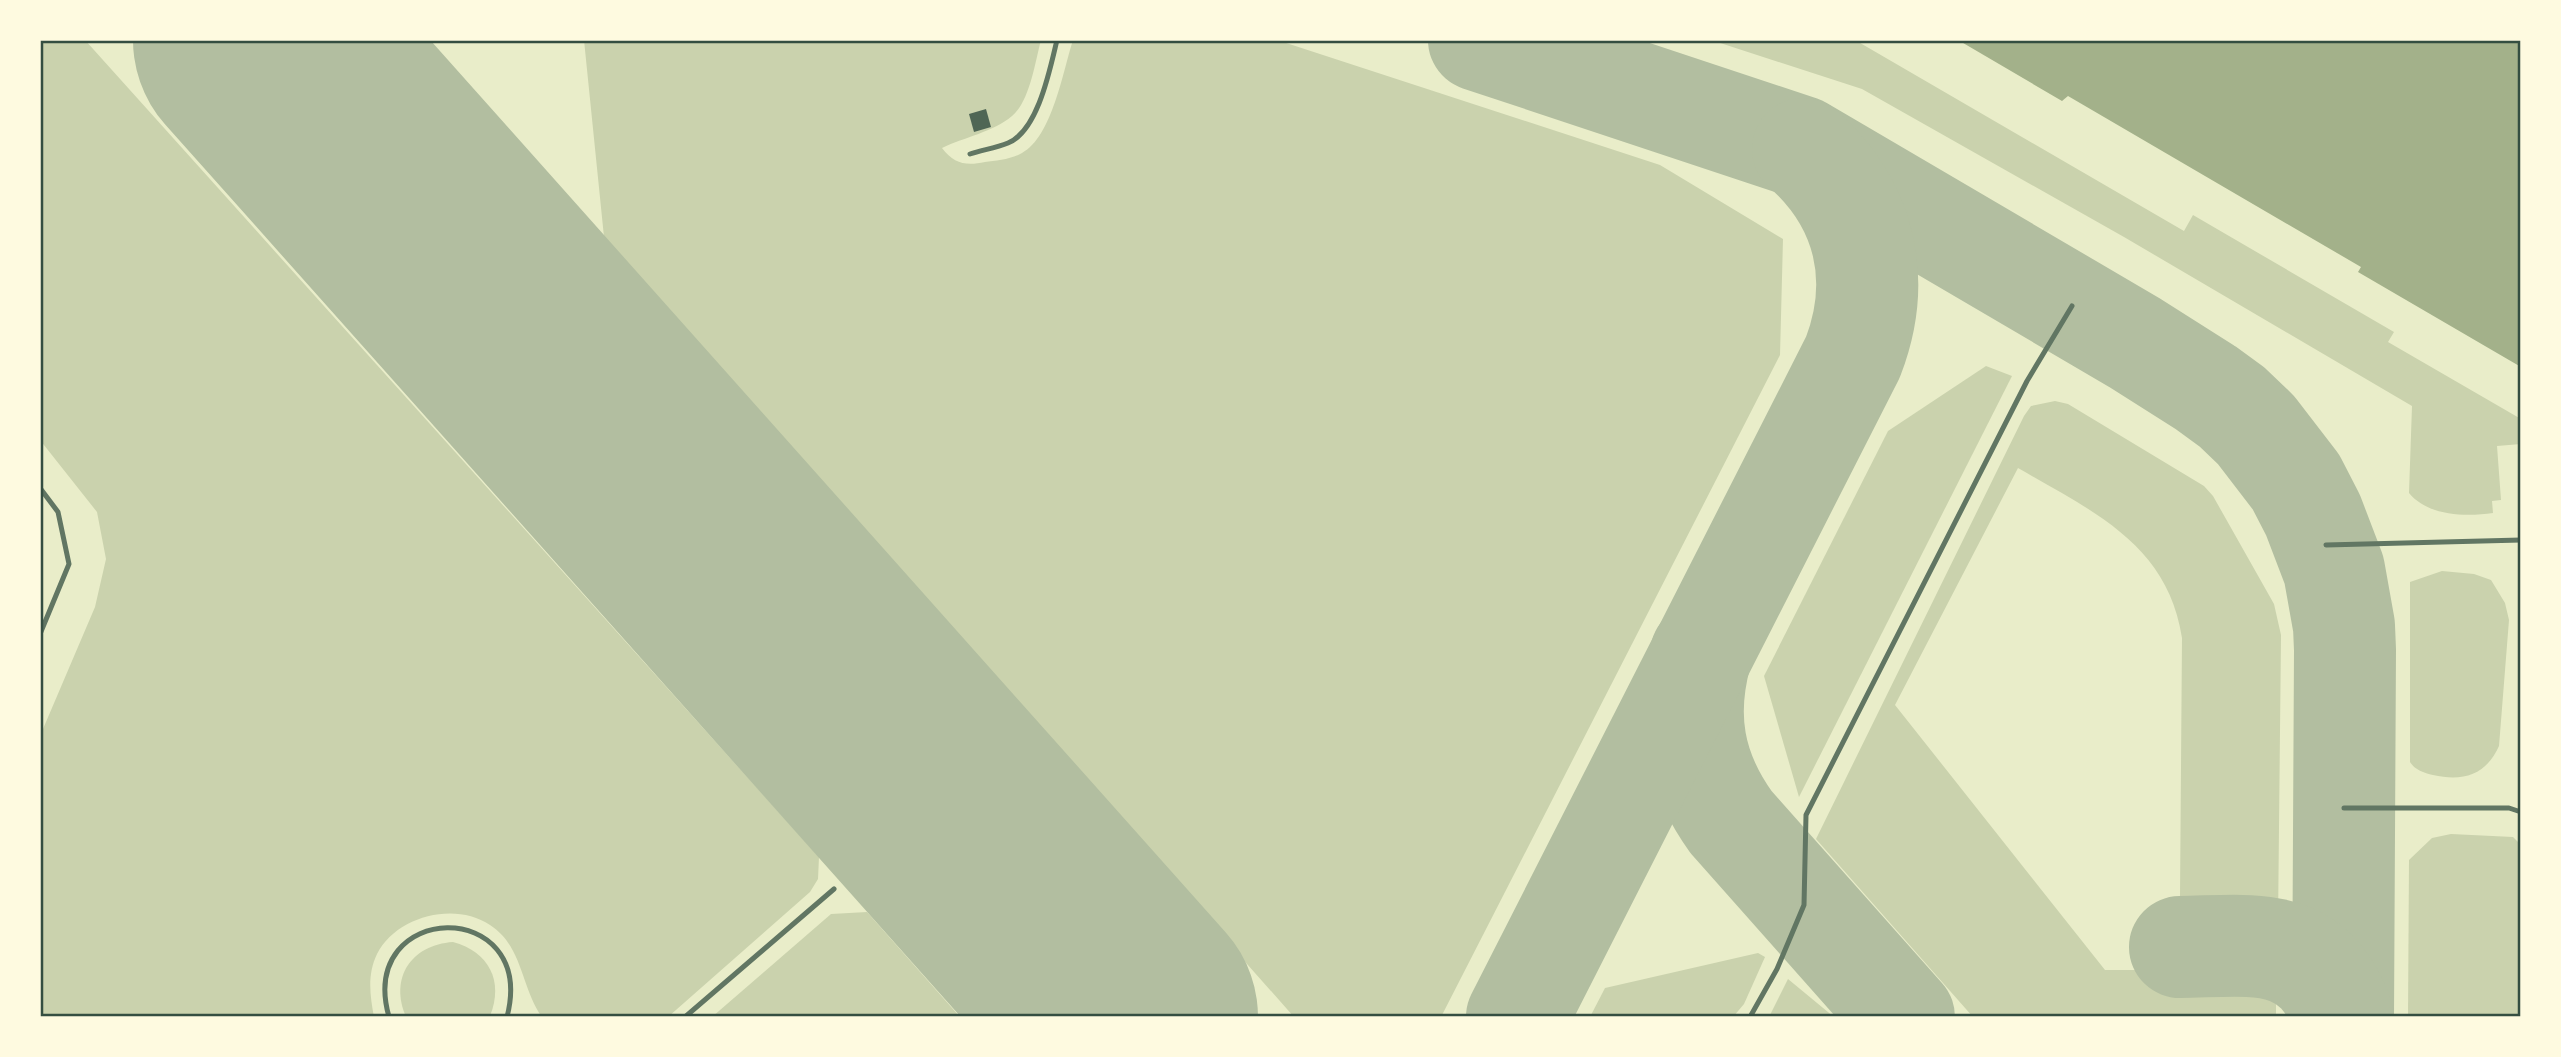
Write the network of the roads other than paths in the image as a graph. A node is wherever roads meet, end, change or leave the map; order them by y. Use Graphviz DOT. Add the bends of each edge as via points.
graph roads {
  1 [pos="1057,40"];
  2 [pos="970,154"];
  3 [pos="2072,306"];
  4 [pos="40,488"];
  5 [pos="2521,540"];
  6 [pos="2326,545"];
  7 [pos="40,634"];
  8 [pos="2344,808"];
  9 [pos="2521,813"];
  10 [pos="834,889"];
  11 [pos="389,1017"];
  12 [pos="507,1017"];
  13 [pos="685,1017"];
  14 [pos="1750,1017"];
  1 -- 2 [label="lane" via="1034,114 1023,133 1009,143"];
  3 -- 14 [label="lane" via="2027,381 1806,815 1804,905"];
  4 -- 7 [label="lane" via="58,512 69,564"];
  5 -- 6 [label="lane"];
  8 -- 9 [label="lane" via="2510,808"];
  10 -- 13 [label="lane"];
  11 -- 12 [label="lane" via="385,978 392,958 406,941 425,930 446,926 468,929 487,939 502,955 512,996"];
}
